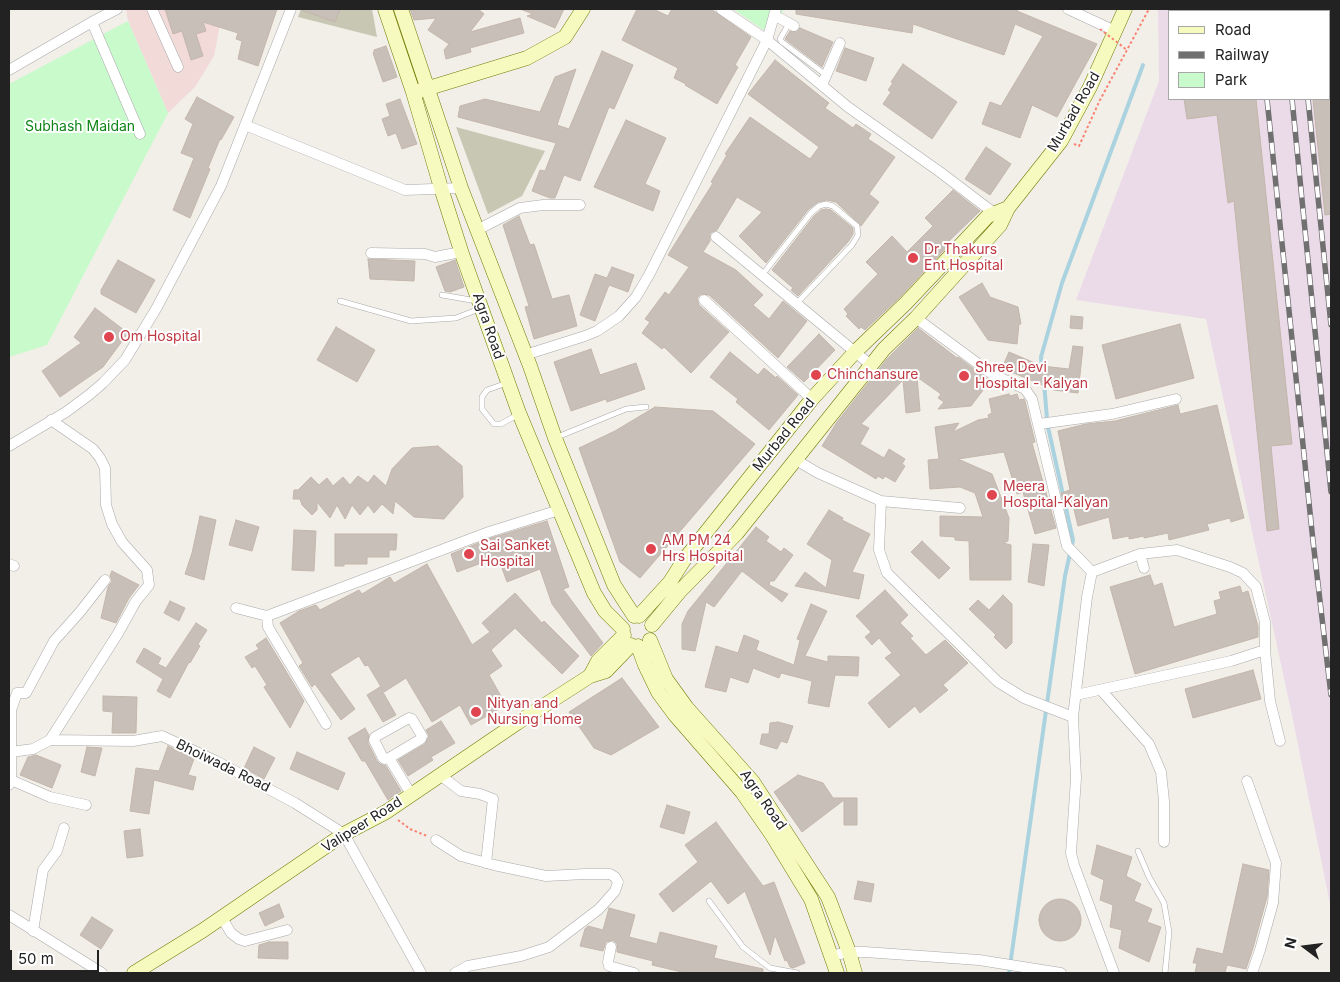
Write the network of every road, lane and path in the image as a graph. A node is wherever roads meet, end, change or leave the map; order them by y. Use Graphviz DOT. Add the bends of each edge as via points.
graph roads {
  1 [pos="117,9"];
  2 [pos="152,9"];
  3 [pos="292,9"];
  4 [pos="385,9"];
  5 [pos="401,9"];
  6 [pos="583,9"];
  7 [pos="721,9"];
  8 [pos="1068,9"];
  9 [pos="1125,9"];
  10 [pos="1150,9"];
  11 [pos="92,22"];
  12 [pos="777,23"];
  13 [pos="791,26"];
  14 [pos="1100,29"];
  15 [pos="1116,31"];
  16 [pos="767,40"];
  17 [pos="840,43"];
  18 [pos="414,48"];
  19 [pos="1127,50"];
  20 [pos="399,52"];
  21 [pos="804,64"];
  22 [pos="178,66"];
  23 [pos="9,70"];
  24 [pos="826,75"];
  25 [pos="822,86"];
  26 [pos="427,90"];
  27 [pos="413,92"];
  28 [pos="245,125"];
  29 [pos="140,134"];
  30 [pos="1060,141"];
  31 [pos="441,188"];
  32 [pos="461,188"];
  33 [pos="580,205"];
  34 [pos="1002,214"];
  35 [pos="477,230"];
  36 [pos="716,237"];
  37 [pos="461,252"];
  38 [pos="371,253"];
  39 [pos="762,275"];
  40 [pos="442,295"];
  41 [pos="704,300"];
  42 [pos="340,301"];
  43 [pos="797,303"];
  44 [pos="481,304"];
  45 [pos="916,318"];
  46 [pos="856,351"];
  47 [pos="525,355"];
  48 [pos="872,366"];
  49 [pos="508,383"];
  50 [pos="812,399"];
  51 [pos="1176,399"];
  52 [pos="646,407"];
  53 [pos="519,413"];
  54 [pos="51,420"];
  55 [pos="1039,424"];
  56 [pos="555,438"];
  57 [pos="9,446"];
  58 [pos="796,460"];
  59 [pos="881,501"];
  60 [pos="960,508"];
  61 [pos="559,510"];
  62 [pos="1140,554"];
  63 [pos="1144,568"];
  64 [pos="1092,572"];
  65 [pos="105,580"];
  66 [pos="236,608"];
  67 [pos="267,616"];
  68 [pos="636,616"];
  69 [pos="652,625"];
  70 [pos="633,639"];
  71 [pos="1265,650"];
  72 [pos="1101,690"];
  73 [pos="1076,695"];
  74 [pos="1073,717"];
  75 [pos="326,724"];
  76 [pos="50,740"];
  77 [pos="1280,741"];
  78 [pos="10,756"];
  79 [pos="389,758"];
  80 [pos="440,775"];
  81 [pos="1247,781"];
  82 [pos="10,782"];
  83 [pos="411,794"];
  84 [pos="86,805"];
  85 [pos="386,812"];
  86 [pos="64,828"];
  87 [pos="344,834"];
  88 [pos="436,840"];
  89 [pos="1164,842"];
  90 [pos="1138,851"];
  91 [pos="486,863"];
  92 [pos="710,901"];
  93 [pos="9,915"];
  94 [pos="222,918"];
  95 [pos="287,930"];
  96 [pos="32,931"];
  97 [pos="611,947"];
  98 [pos="849,952"];
  99 [pos="830,956"];
  100 [pos="102,973"];
  101 [pos="134,973"];
  102 [pos="421,973"];
  103 [pos="455,973"];
  104 [pos="634,973"];
  105 [pos="797,973"];
  106 [pos="837,973"];
  107 [pos="854,973"];
  108 [pos="1061,973"];
  109 [pos="1114,973"];
  110 [pos="1165,973"];
  111 [pos="1252,973"];
  1 -- 11 [label="street"];
  2 -- 22 [label="street"];
  3 -- 28 [label="street"];
  4 -- 20 [label="main road, Agra Road"];
  5 -- 18 [label="main road, Agra Road"];
  6 -- 26 [label="main road" via="565,37 527,58"];
  7 -- 16 [label="street"];
  8 -- 15 [label="street"];
  9 -- 15 [label="main road, Murbad Road"];
  10 -- 19 [label="path"];
  11 -- 23 [label="street"];
  11 -- 29 [label="street"];
  12 -- 13 [label="street"];
  12 -- 13 [label="lane"];
  12 -- 16 [label="street"];
  12 -- 21 [label="lane" via="780,39"];
  14 -- 19 [label="path, bridge"];
  15 -- 30 [label="main road, Murbad Road"];
  16 -- 21 [label="street"];
  16 -- 47 [label="street" via="636,297 619,316 597,331"];
  17 -- 24 [label="street"];
  18 -- 20 [label="main road"];
  18 -- 26 [label="main road, Agra Road"];
  19 -- 30 [label="path" via="1079,146"];
  20 -- 27 [label="main road, Agra Road"];
  21 -- 24 [label="lane"];
  21 -- 25 [label="street"];
  24 -- 25 [label="street"];
  25 -- 34 [label="street"];
  26 -- 27 [label="main road"];
  26 -- 32 [label="main road, Agra Road"];
  27 -- 31 [label="main road, Agra Road"];
  28 -- 31 [label="street" via="405,190"];
  28 -- 54 [label="street" via="221,186 156,309 125,360 104,383"];
  30 -- 34 [label="main road, Murbad Road"];
  31 -- 32 [label="street"];
  31 -- 37 [label="main road, Agra Road"];
  32 -- 35 [label="main road, Agra Road"];
  33 -- 35 [label="street" via="520,208"];
  34 -- 45 [label="main road, Murbad Road" via="1000,225"];
  34 -- 46 [label="main road, Murbad Road" via="988,216"];
  35 -- 47 [label="main road, Agra Road"];
  36 -- 39 [label="street"];
  37 -- 38 [label="street" via="435,258 425,254"];
  37 -- 44 [label="main road, Agra Road"];
  39 -- 43 [label="street"];
  39 -- 43 [label="lane" via="811,212 826,204 833,206 857,226 858,235"];
  40 -- 44 [label="lane"];
  41 -- 50 [label="street"];
  42 -- 44 [label="lane" via="411,321 456,318"];
  43 -- 46 [label="street"];
  44 -- 49 [label="main road, Agra Road"];
  45 -- 48 [label="main road, Murbad Road" via="884,349"];
  45 -- 55 [label="street" via="992,374 1025,389 1032,399"];
  46 -- 48 [label="street"];
  46 -- 50 [label="main road, Murbad Road"];
  47 -- 56 [label="main road, Agra Road"];
  48 -- 58 [label="main road, Murbad Road"];
  49 -- 53 [label="main road, Agra Road"];
  49 -- 53 [label="lane" via="486,390 482,409 494,424 501,424"];
  50 -- 68 [label="main road, Murbad Road" via="670,582"];
  51 -- 55 [label="street" via="1112,414"];
  52 -- 56 [label="lane" via="626,409"];
  53 -- 61 [label="main road, Agra Road"];
  54 -- 57 [label="street"];
  54 -- 76 [label="street" via="93,449 100,458 105,468 106,505 112,524 122,542 148,570 149,585"];
  55 -- 64 [label="street" via="1067,546"];
  56 -- 68 [label="main road, Agra Road" via="614,585"];
  58 -- 59 [label="street"];
  58 -- 69 [label="main road, Murbad Road" via="737,533 680,591"];
  59 -- 60 [label="street"];
  59 -- 74 [label="street" via="879,550 886,573 998,682 1024,698"];
  61 -- 67 [label="street" via="489,532"];
  61 -- 70 [label="main road, Agra Road" via="594,593 605,611"];
  62 -- 63 [label="street"];
  62 -- 64 [label="street"];
  62 -- 71 [label="street" via="1177,550 1243,573 1256,586 1265,622"];
  64 -- 73 [label="street"];
  65 -- 78 [label="street" via="54,641 26,692 17,693 11,710"];
  66 -- 67 [label="street"];
  67 -- 75 [label="street" via="268,627"];
  68 -- 69 [label="main road, Agra Road" via="644,617"];
  68 -- 70 [label="main road" via="625,624"];
  69 -- 70 [label="main road, Agra Road" via="653,630"];
  70 -- 80 [label="main road, Valipeer Road" via="606,671 590,676"];
  70 -- 98 [label="main road, Agra Road" via="687,708 753,782 828,897"];
  70 -- 99 [label="main road, Agra Road" via="658,692 742,792 772,835 811,899"];
  71 -- 72 [label="street" via="1232,661"];
  71 -- 77 [label="street" via="1270,701"];
  72 -- 73 [label="street"];
  72 -- 89 [label="street" via="1150,744 1161,772"];
  73 -- 74 [label="street"];
  74 -- 109 [label="street" via="1076,778 1071,853"];
  76 -- 78 [label="street, Bhoiwada Road"];
  76 -- 87 [label="street, Bhoiwada Road" via="133,741 162,736 295,803"];
  78 -- 82 [label="street"];
  79 -- 79 [label="street" via="421,739 412,719 375,737 383,758"];
  79 -- 83 [label="street"];
  80 -- 83 [label="main road, Valipeer Road"];
  80 -- 91 [label="street" via="461,791 493,799"];
  81 -- 111 [label="street" via="1276,864 1273,903"];
  82 -- 84 [label="street" via="50,797"];
  83 -- 85 [label="main road, Valipeer Road"];
  85 -- 87 [label="main road, Valipeer Road"];
  85 -- 88 [label="path" via="410,829"];
  86 -- 96 [label="street" via="57,851 43,870"];
  87 -- 94 [label="main road, Valipeer Road"];
  87 -- 102 [label="street"];
  88 -- 91 [label="street" via="461,856"];
  90 -- 110 [label="lane" via="1164,903 1169,932"];
  91 -- 103 [label="street" via="546,876 610,874 618,882 615,891 598,909 549,947 468,966"];
  92 -- 105 [label="lane" via="743,947 770,968"];
  93 -- 96 [label="street"];
  94 -- 95 [label="street" via="232,933 245,941"];
  94 -- 101 [label="main road, Valipeer Road"];
  96 -- 100 [label="street"];
  97 -- 104 [label="street" via="609,966"];
  98 -- 99 [label="street"];
  98 -- 107 [label="main road, Agra Road"];
  98 -- 108 [label="street" via="979,960"];
  99 -- 106 [label="main road, Agra Road"];
}
